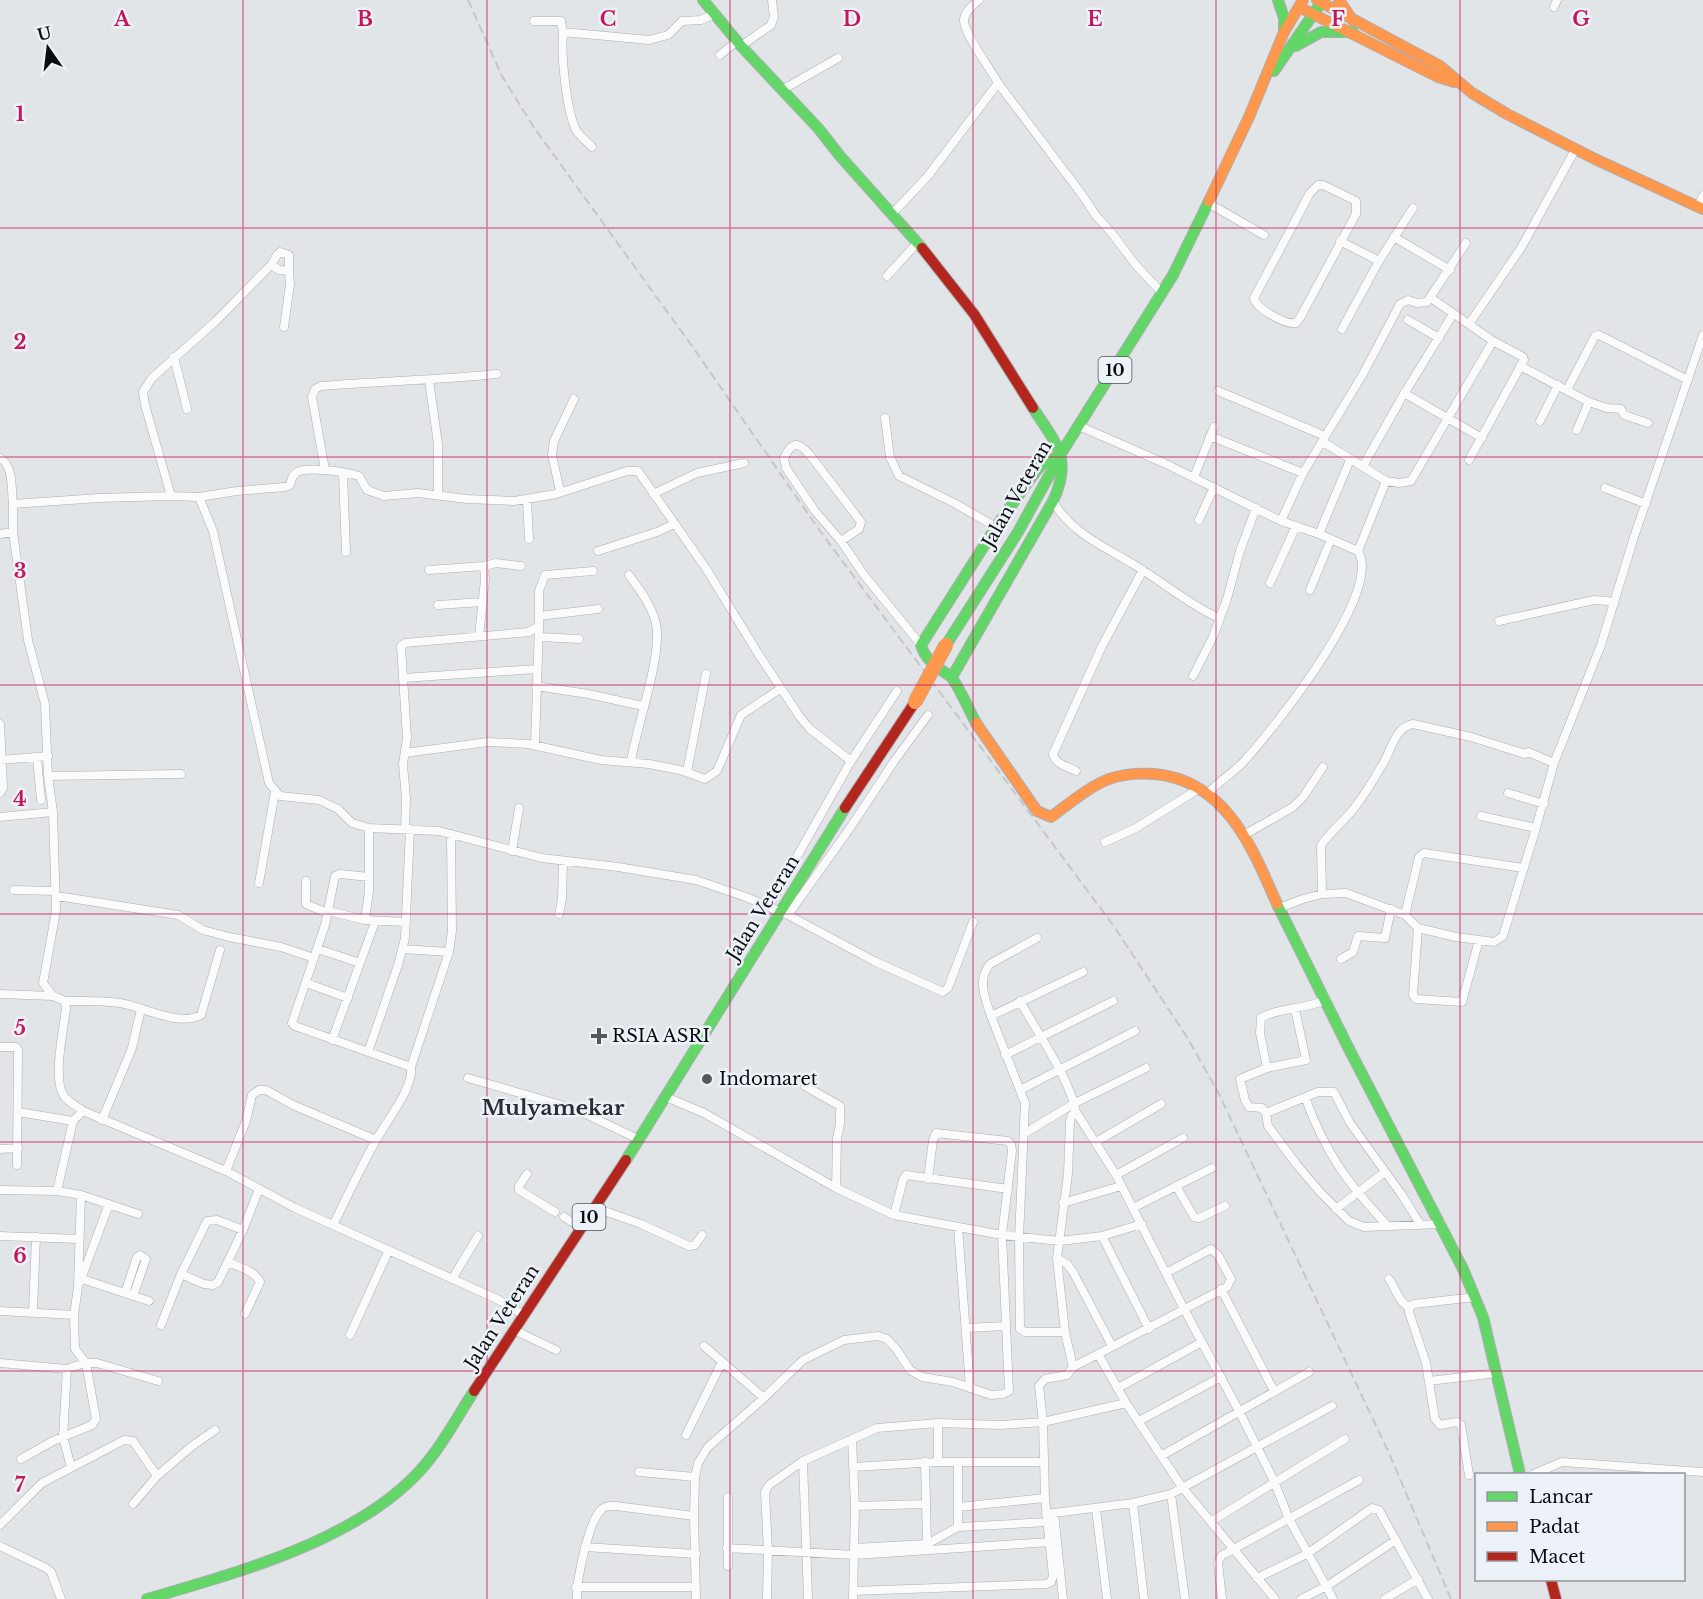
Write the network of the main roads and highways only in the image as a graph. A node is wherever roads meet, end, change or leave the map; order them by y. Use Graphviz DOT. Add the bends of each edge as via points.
graph roads {
  1 [pos="703,0"];
  2 [pos="1278,0"];
  3 [pos="1339,0"];
  4 [pos="1321,1"];
  5 [pos="1297,2"];
  6 [pos="1313,16"];
  7 [pos="1353,26"];
  8 [pos="1284,32"];
  9 [pos="1289,50"];
  10 [pos="1263,84"];
  11 [pos="1701,204"];
  12 [pos="1061,455"];
  13 [pos="952,677"];
  14 [pos="1520,1473"];
  15 [pos="1551,1581"];
  16 [pos="147,1599"];
  17 [pos="1556,1599"];
  1 -- 12 [label="main road" via="918,242 974,314"];
  2 -- 8 [label="main road"];
  3 -- 7 [label="main road"];
  4 -- 6 [label="main road, 10"];
  4 -- 7 [label="main road"];
  5 -- 6 [label="main road"];
  5 -- 8 [label="main road, Jalan Veteran / 10"];
  6 -- 7 [label="main road"];
  6 -- 9 [label="main road, Jalan Veteran / 10"];
  7 -- 9 [label="main road" via="1321,32"];
  7 -- 11 [label="main road" via="1438,77 1455,82 1476,98 1575,150"];
  8 -- 10 [label="main road, Jalan Veteran / 10"];
  9 -- 10 [label="main road, Jalan Veteran / 10"];
  10 -- 12 [label="main road, Jalan Veteran / 10" via="1182,259"];
  12 -- 13 [label="main road" via="1063,478 1053,501"];
  12 -- 13 [label="main road" via="1042,464 996,527 921,645 923,653"];
  12 -- 16 [label="main road, Jalan Veteran / 10, bridge" via="915,702 779,911 596,1208 429,1460 370,1512 296,1551"];
  13 -- 14 [label="main road" via="987,741 1043,815 1051,817 1109,779 1128,773 1165,774 1204,790 1244,835 1475,1297"];
  15 -- 17 [label="main road"];
}
